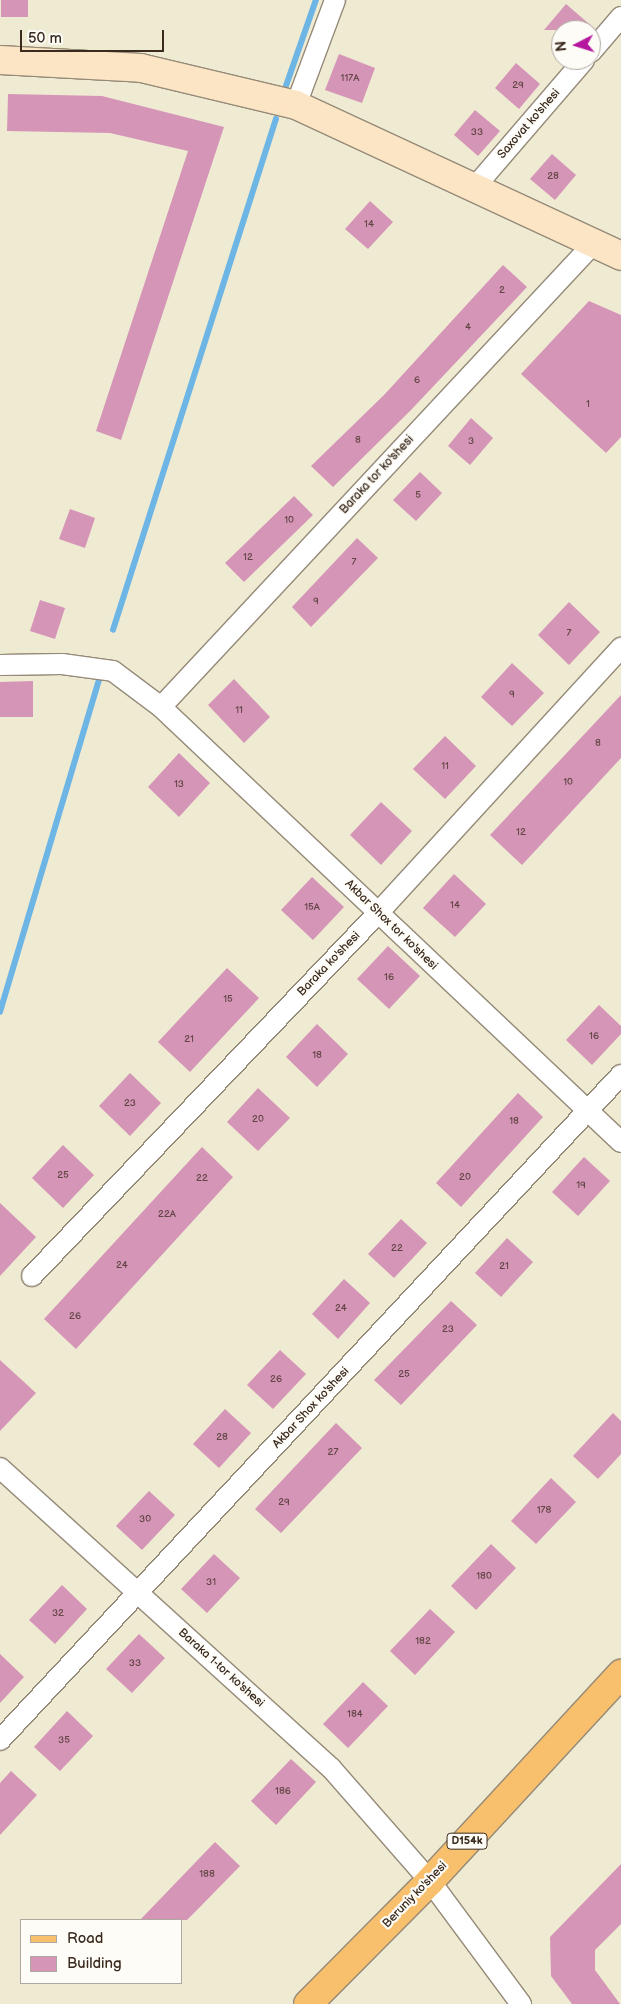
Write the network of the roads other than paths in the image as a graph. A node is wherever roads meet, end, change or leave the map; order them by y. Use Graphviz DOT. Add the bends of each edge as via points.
graph roads {
  1 [pos="335,0"];
  2 [pos="621,17"];
  3 [pos="601,40"];
  4 [pos="0,60"];
  5 [pos="575,70"];
  6 [pos="296,105"];
  7 [pos="474,188"];
  8 [pos="593,244"];
  9 [pos="621,256"];
  10 [pos="621,648"];
  11 [pos="0,665"];
  12 [pos="161,707"];
  13 [pos="378,913"];
  14 [pos="621,1075"];
  15 [pos="587,1112"];
  16 [pos="621,1142"];
  17 [pos="32,1276"];
  18 [pos="0,1468"];
  19 [pos="138,1593"];
  20 [pos="621,1674"];
  21 [pos="0,1740"];
  22 [pos="430,1881"];
  23 [pos="308,2004"];
  24 [pos="521,2004"];
  1 -- 6 [label="street"];
  2 -- 3 [label="street"];
  4 -- 6 [label="street" via="142,68"];
  5 -- 7 [label="street, Saxovat ko'shesi"];
  6 -- 7 [label="street"];
  7 -- 8 [label="street"];
  8 -- 9 [label="street"];
  8 -- 12 [label="street, Baraka tor ko'shesi"];
  10 -- 13 [label="street, Baraka ko'shesi"];
  11 -- 12 [label="street, Akbar Shox tor ko'shesi" via="62,664 113,671"];
  12 -- 13 [label="street, Akbar Shox tor ko'shesi"];
  13 -- 15 [label="street, Akbar Shox tor ko'shesi"];
  13 -- 17 [label="street, Baraka ko'shesi"];
  14 -- 15 [label="street, Akbar Shox ko'shesi"];
  15 -- 16 [label="street, Akbar Shox tor ko'shesi"];
  15 -- 19 [label="street, Akbar Shox ko'shesi"];
  18 -- 19 [label="street, Baraka 1-tor ko'shesi"];
  19 -- 21 [label="street, Akbar Shox ko'shesi"];
  19 -- 22 [label="street, Baraka 1-tor ko'shesi" via="331,1768"];
  20 -- 22 [label="main road, Beruniy ko'shesi / D154k"];
  22 -- 23 [label="main road, Beruniy ko'shesi / D154k"];
  22 -- 24 [label="street, Baraka 1-tor ko'shesi"];
}
